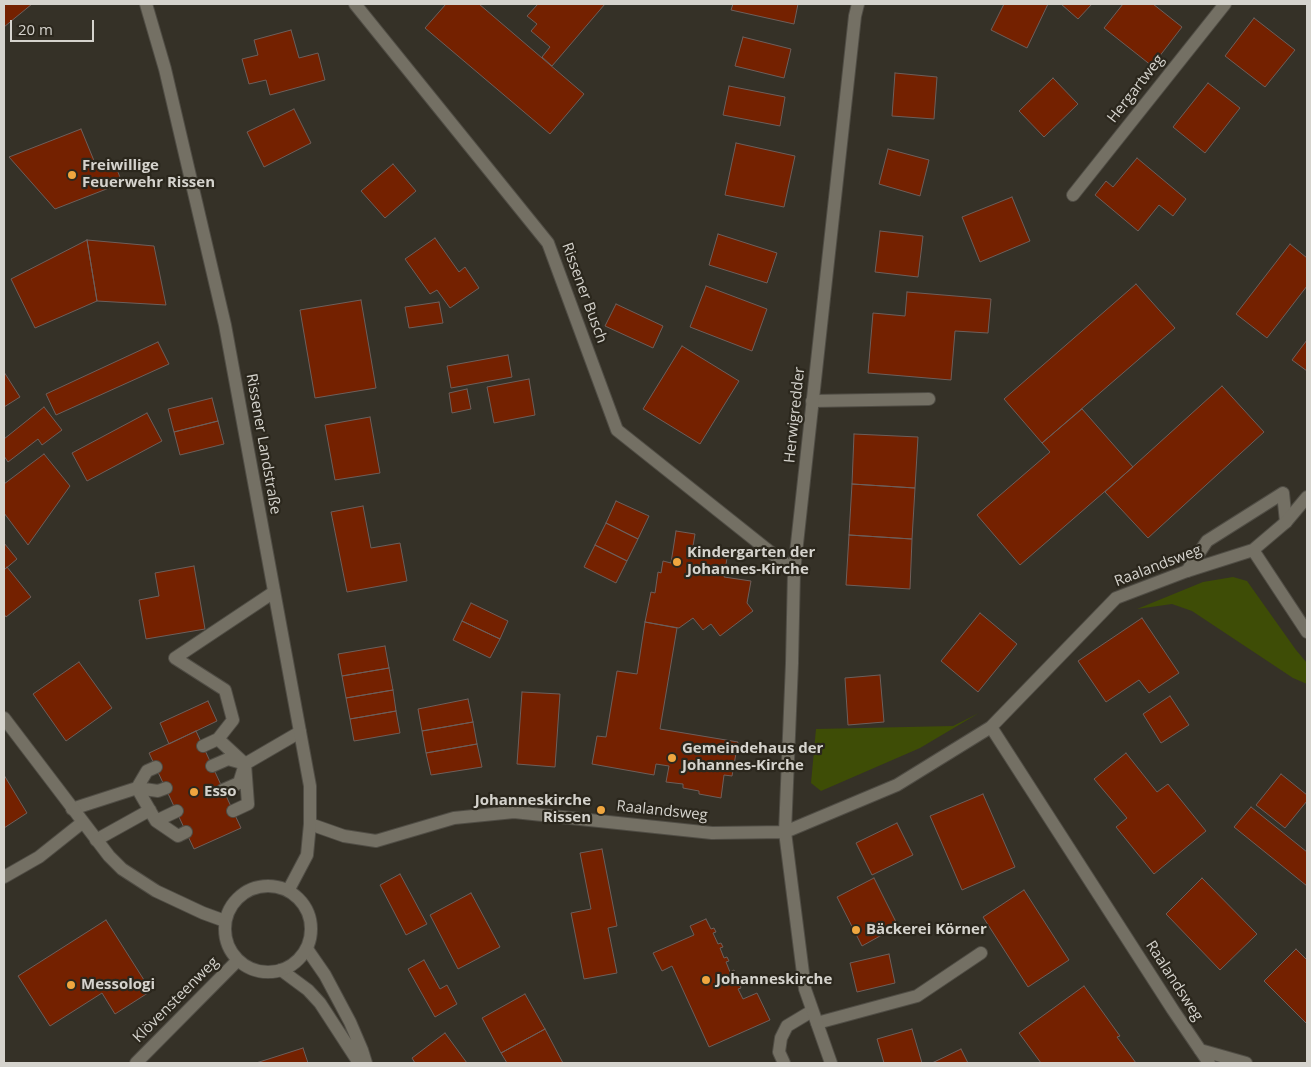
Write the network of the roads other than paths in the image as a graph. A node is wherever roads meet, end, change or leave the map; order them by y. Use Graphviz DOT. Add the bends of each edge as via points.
graph roads {
  1 [pos="146,4"];
  2 [pos="355,4"];
  3 [pos="858,4"];
  4 [pos="1225,4"];
  5 [pos="1072,195"];
  6 [pos="930,399"];
  7 [pos="812,400"];
  8 [pos="1307,497"];
  9 [pos="1286,522"];
  10 [pos="1253,550"];
  11 [pos="794,571"];
  12 [pos="1188,571"];
  13 [pos="274,592"];
  14 [pos="1307,632"];
  15 [pos="4,718"];
  16 [pos="991,727"];
  17 [pos="300,732"];
  18 [pos="218,739"];
  19 [pos="203,746"];
  20 [pos="244,764"];
  21 [pos="212,766"];
  22 [pos="156,767"];
  23 [pos="136,788"];
  24 [pos="166,788"];
  25 [pos="223,790"];
  26 [pos="72,809"];
  27 [pos="233,811"];
  28 [pos="176,812"];
  29 [pos="153,816"];
  30 [pos="83,822"];
  31 [pos="310,824"];
  32 [pos="186,832"];
  33 [pos="785,832"];
  34 [pos="96,840"];
  35 [pos="4,877"];
  36 [pos="288,891"];
  37 [pos="225,921"];
  38 [pos="307,949"];
  39 [pos="982,953"];
  40 [pos="238,960"];
  41 [pos="281,970"];
  42 [pos="814,1017"];
  43 [pos="1200,1050"];
  44 [pos="136,1063"];
  45 [pos="359,1063"];
  46 [pos="366,1063"];
  47 [pos="784,1063"];
  48 [pos="831,1063"];
  49 [pos="1210,1063"];
  50 [pos="1246,1063"];
  1 -- 13 [label="street, Rissener Landstraße" via="165,69 225,325"];
  2 -- 11 [label="street, Rissener Busch" via="548,243 617,430"];
  3 -- 7 [label="street, Herwigredder"];
  4 -- 5 [label="street, Hergartweg"];
  6 -- 7 [label="street"];
  7 -- 11 [label="street, Herwigredder"];
  8 -- 9 [label="street, Raalandsweg"];
  9 -- 10 [label="street, Raalandsweg"];
  9 -- 12 [label="street" via="1283,493 1207,541"];
  10 -- 12 [label="street, Raalandsweg"];
  10 -- 14 [label="street"];
  11 -- 33 [label="street, Herwigredder"];
  12 -- 16 [label="street, Raalandsweg" via="1116,598"];
  13 -- 17 [label="street, Rissener Landstraße"];
  13 -- 18 [label="street" via="174,658 225,690 233,720"];
  15 -- 26 [label="street"];
  16 -- 33 [label="street, Raalandsweg" via="897,785"];
  16 -- 43 [label="street, Raalandsweg"];
  17 -- 20 [label="street"];
  17 -- 31 [label="street, Rissener Landstraße" via="310,786"];
  18 -- 19 [label="street"];
  18 -- 20 [label="street"];
  20 -- 21 [label="street" via="228,759"];
  20 -- 25 [label="street" via="239,783"];
  20 -- 27 [label="street" via="248,804"];
  22 -- 23 [label="street" via="147,771"];
  23 -- 24 [label="street" via="158,791"];
  23 -- 26 [label="street"];
  23 -- 29 [label="street"];
  26 -- 30 [label="street"];
  28 -- 29 [label="street"];
  29 -- 32 [label="street" via="178,836"];
  29 -- 34 [label="street"];
  30 -- 34 [label="street"];
  30 -- 35 [label="street" via="40,857"];
  31 -- 33 [label="street, Raalandsweg" via="344,836 376,842 454,818 514,812 712,833"];
  31 -- 36 [label="street, Rissener Landstraße" via="307,855"];
  33 -- 42 [label="street, Herwigredder" via="805,989"];
  34 -- 37 [label="street" via="122,869 148,886"];
  36 -- 37 [label="street" via="273,886 250,890 231,906"];
  36 -- 38 [label="street" via="299,899 309,916 311,936"];
  37 -- 40 [label="street" via="227,942"];
  38 -- 41 [label="street" via="292,966"];
  38 -- 46 [label="street" via="350,1022"];
  39 -- 42 [label="street" via="916,996"];
  40 -- 41 [label="street" via="251,969"];
  40 -- 44 [label="street, Klövensteenweg"];
  41 -- 45 [label="street" via="320,1003"];
  42 -- 47 [label="street" via="787,1026 779,1052"];
  42 -- 48 [label="street, Herwigredder"];
  43 -- 49 [label="street, Raalandsweg"];
  43 -- 50 [label="street"];
}
